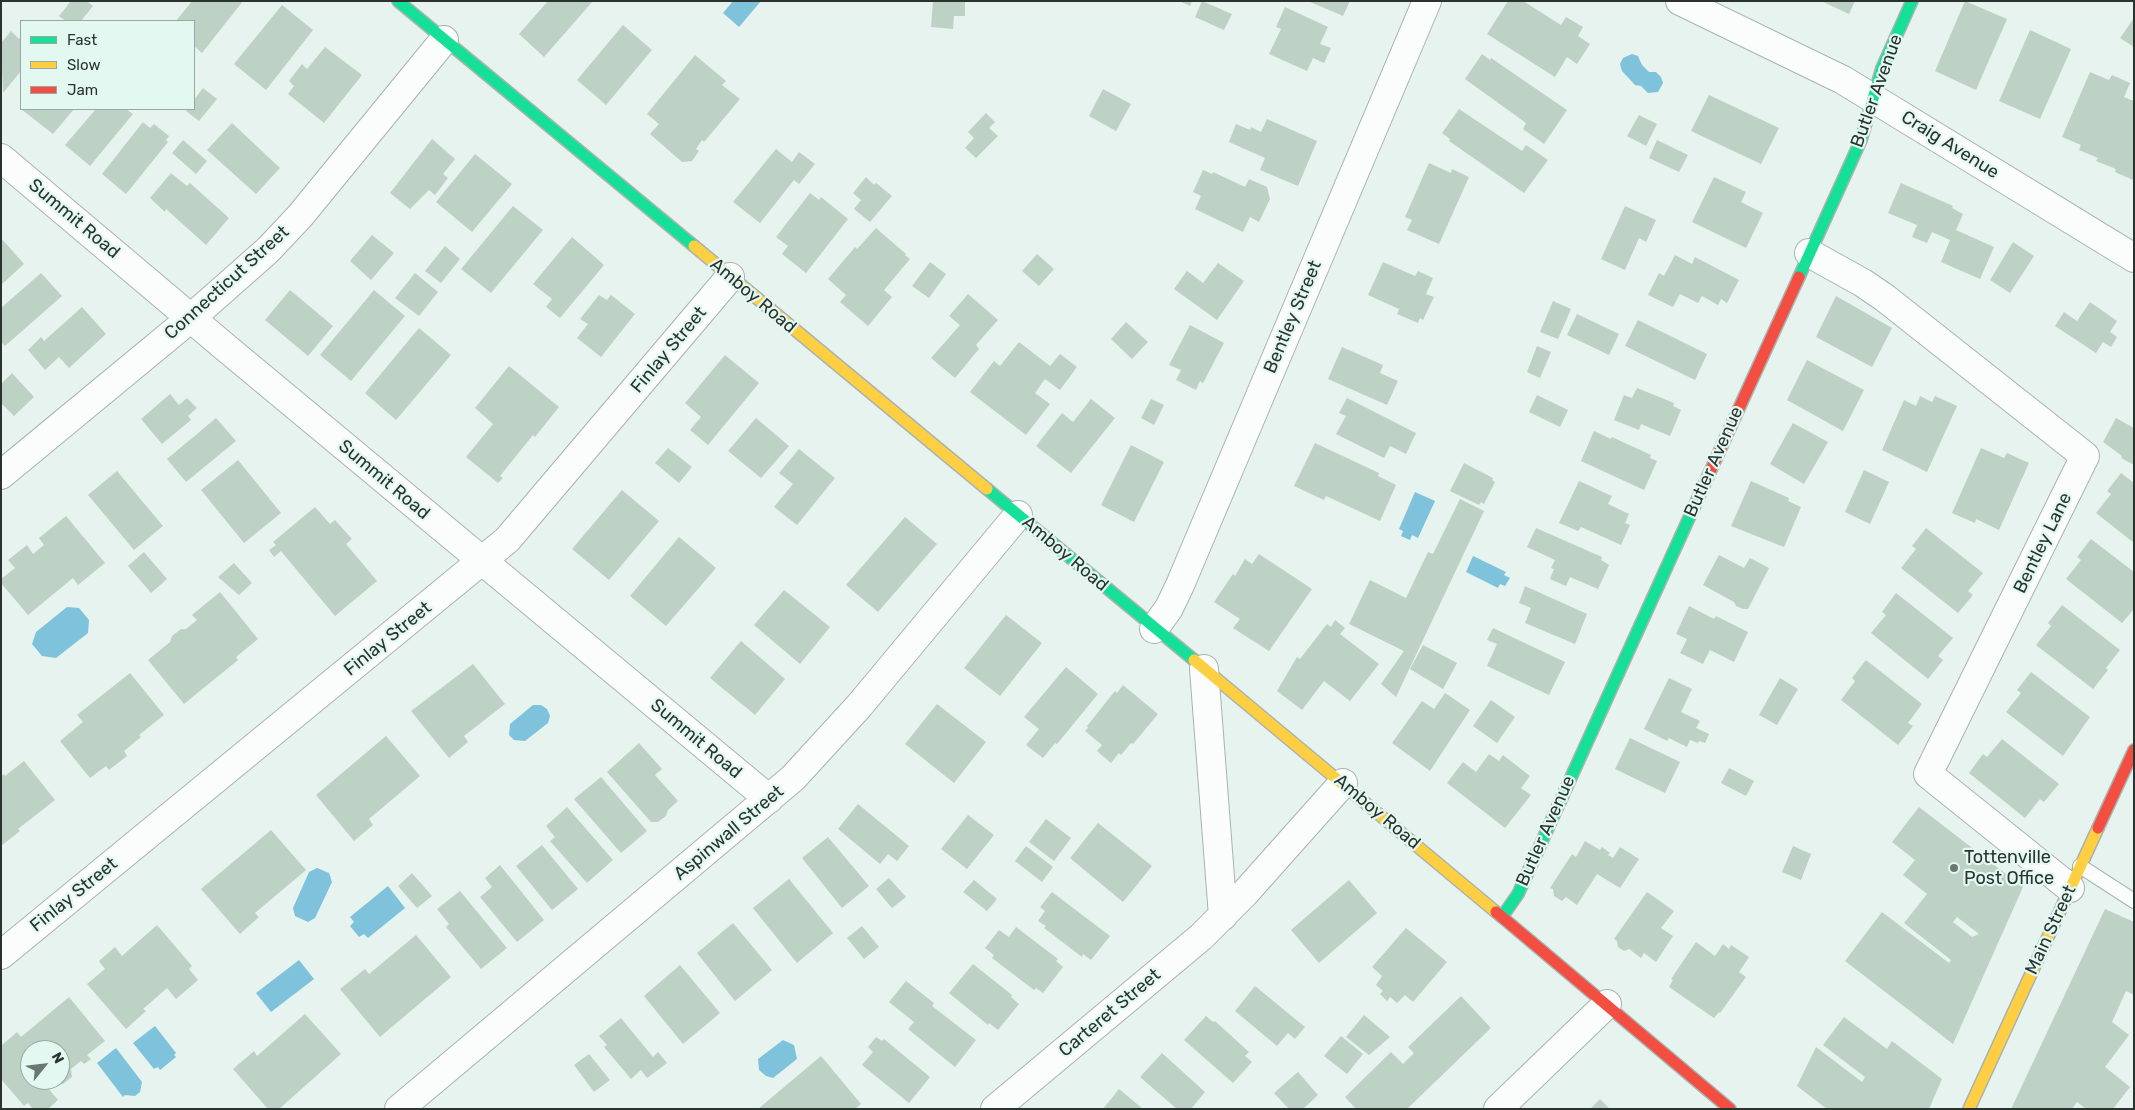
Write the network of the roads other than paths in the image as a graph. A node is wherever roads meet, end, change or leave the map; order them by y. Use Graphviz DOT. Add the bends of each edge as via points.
graph roads {
  1 [pos="398,1"];
  2 [pos="1427,1"];
  3 [pos="1680,1"];
  4 [pos="1912,1"];
  5 [pos="444,40"];
  6 [pos="1874,98"];
  7 [pos="1,158"];
  8 [pos="1809,253"];
  9 [pos="2134,258"];
  10 [pos="730,277"];
  11 [pos="191,318"];
  12 [pos="1,474"];
  13 [pos="1018,515"];
  14 [pos="483,562"];
  15 [pos="1154,629"];
  16 [pos="1204,669"];
  17 [pos="2133,753"];
  18 [pos="1343,783"];
  19 [pos="769,799"];
  20 [pos="2075,877"];
  21 [pos="2134,902"];
  22 [pos="1223,916"];
  23 [pos="1502,917"];
  24 [pos="1,955"];
  25 [pos="1607,1004"];
  26 [pos="399,1109"];
  27 [pos="995,1109"];
  28 [pos="1498,1109"];
  29 [pos="1730,1109"];
  30 [pos="1969,1109"];
  1 -- 5 [label="street, Amboy Road"];
  2 -- 15 [label="street, Bentley Street" via="1180,585"];
  3 -- 6 [label="street, Craig Avenue"];
  4 -- 6 [label="street, Butler Avenue" via="1882,68"];
  5 -- 10 [label="street, Amboy Road"];
  5 -- 11 [label="street, Connecticut Street" via="285,233"];
  6 -- 8 [label="street, Butler Avenue" via="1860,140"];
  6 -- 9 [label="street, Craig Avenue"];
  7 -- 11 [label="street, Summit Road"];
  8 -- 20 [label="street, Bentley Lane" via="1886,298 2084,456 1928,774"];
  8 -- 23 [label="street, Butler Avenue" via="1518,894"];
  10 -- 13 [label="street, Amboy Road"];
  10 -- 14 [label="street, Finlay Street" via="518,530"];
  11 -- 12 [label="street, Connecticut Street"];
  11 -- 14 [label="street, Summit Road"];
  13 -- 15 [label="street, Amboy Road"];
  13 -- 19 [label="street, Aspinwall Street" via="836,733"];
  14 -- 19 [label="street, Summit Road"];
  14 -- 24 [label="street, Finlay Street"];
  15 -- 16 [label="street, Amboy Road"];
  16 -- 18 [label="street, Amboy Road"];
  16 -- 22 [label="street"];
  17 -- 20 [label="street, Main Street"];
  18 -- 22 [label="street, Carteret Street"];
  18 -- 23 [label="street, Amboy Road"];
  19 -- 26 [label="street, Aspinwall Street"];
  20 -- 21 [label="lane"];
  20 -- 30 [label="street, Main Street"];
  22 -- 27 [label="street, Carteret Street"];
  23 -- 25 [label="street, Amboy Road"];
  25 -- 28 [label="street"];
  25 -- 29 [label="street, Amboy Road"];
}
